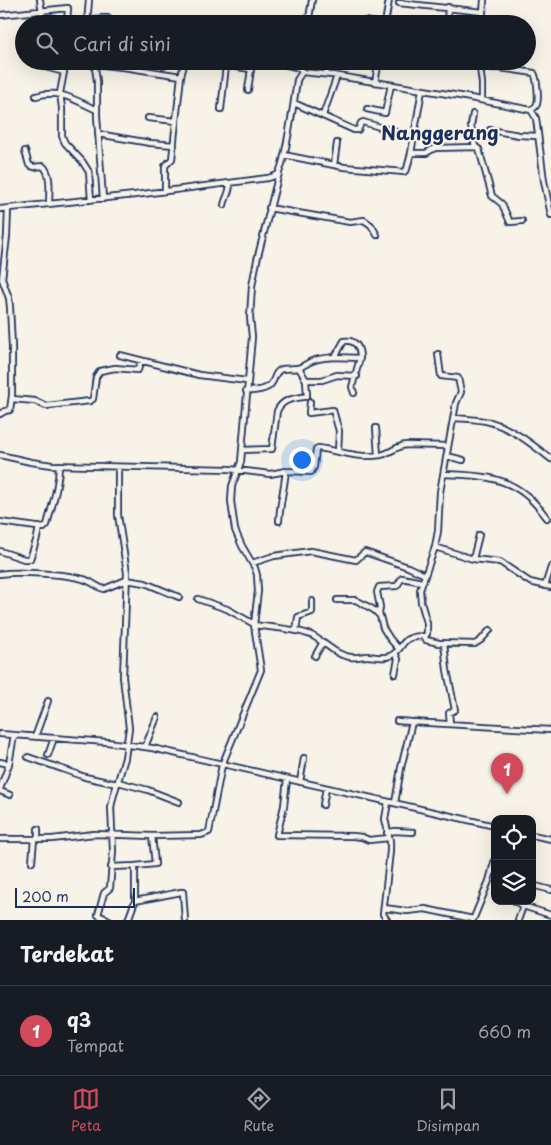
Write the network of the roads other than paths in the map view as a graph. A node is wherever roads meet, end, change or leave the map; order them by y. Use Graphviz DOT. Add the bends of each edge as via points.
graph roads {
  1 [pos="40,0"];
  2 [pos="68,0"];
  3 [pos="89,0"];
  4 [pos="312,0"];
  5 [pos="389,0"];
  6 [pos="484,0"];
  7 [pos="399,3"];
  8 [pos="68,8"];
  9 [pos="448,8"];
  10 [pos="42,10"];
  11 [pos="483,12"];
  12 [pos="0,15"];
  13 [pos="43,15"];
  14 [pos="68,15"];
  15 [pos="88,15"];
  16 [pos="310,15"];
  17 [pos="387,15"];
  18 [pos="448,15"];
  19 [pos="483,15"];
  20 [pos="56,70"];
  21 [pos="95,70"];
  22 [pos="143,70"];
  23 [pos="183,70"];
  24 [pos="226,70"];
  25 [pos="251,70"];
  26 [pos="301,70"];
  27 [pos="327,70"];
  28 [pos="377,70"];
  29 [pos="481,70"];
  30 [pos="514,70"];
  31 [pos="326,74"];
  32 [pos="181,76"];
  33 [pos="337,76"];
  34 [pos="374,82"];
  35 [pos="391,85"];
  36 [pos="248,90"];
  37 [pos="422,90"];
  38 [pos="60,93"];
  39 [pos="36,96"];
  40 [pos="482,100"];
  41 [pos="294,103"];
  42 [pos="367,109"];
  43 [pos="97,110"];
  44 [pos="221,110"];
  45 [pos="531,110"];
  46 [pos="473,114"];
  47 [pos="323,116"];
  48 [pos="148,118"];
  49 [pos="176,121"];
  50 [pos="490,130"];
  51 [pos="98,134"];
  52 [pos="537,136"];
  53 [pos="413,137"];
  54 [pos="337,143"];
  55 [pos="174,145"];
  56 [pos="475,148"];
  57 [pos="25,151"];
  58 [pos="410,152"];
  59 [pos="284,155"];
  60 [pos="334,165"];
  61 [pos="278,173"];
  62 [pos="230,183"];
  63 [pos="166,191"];
  64 [pos="103,199"];
  65 [pos="92,200"];
  66 [pos="49,204"];
  67 [pos="224,205"];
  68 [pos="8,208"];
  69 [pos="269,208"];
  70 [pos="0,209"];
  71 [pos="551,215"];
  72 [pos="522,221"];
  73 [pos="377,235"];
  74 [pos="438,354"];
  75 [pos="120,355"];
  76 [pos="335,357"];
  77 [pos="360,358"];
  78 [pos="141,361"];
  79 [pos="299,368"];
  80 [pos="357,376"];
  81 [pos="306,380"];
  82 [pos="247,381"];
  83 [pos="246,391"];
  84 [pos="354,393"];
  85 [pos="12,399"];
  86 [pos="310,402"];
  87 [pos="0,414"];
  88 [pos="454,418"];
  89 [pos="376,428"];
  90 [pos="448,446"];
  91 [pos="242,450"];
  92 [pos="338,452"];
  93 [pos="0,454"];
  94 [pos="378,455"];
  95 [pos="447,456"];
  96 [pos="551,459"];
  97 [pos="463,460"];
  98 [pos="59,465"];
  99 [pos="118,468"];
  100 [pos="238,470"];
  101 [pos="286,471"];
  102 [pos="444,474"];
  103 [pos="547,518"];
  104 [pos="279,521"];
  105 [pos="0,522"];
  106 [pos="39,527"];
  107 [pos="479,534"];
  108 [pos="435,547"];
  109 [pos="0,550"];
  110 [pos="473,559"];
  111 [pos="252,563"];
  112 [pos="551,567"];
  113 [pos="0,574"];
  114 [pos="425,575"];
  115 [pos="126,580"];
  116 [pos="422,582"];
  117 [pos="545,586"];
  118 [pos="551,587"];
  119 [pos="179,597"];
  120 [pos="198,599"];
  121 [pos="337,600"];
  122 [pos="312,601"];
  123 [pos="379,614"];
  124 [pos="254,625"];
  125 [pos="490,630"];
  126 [pos="296,631"];
  127 [pos="425,636"];
  128 [pos="323,642"];
  129 [pos="444,643"];
  130 [pos="397,651"];
  131 [pos="315,656"];
  132 [pos="395,674"];
  133 [pos="48,701"];
  134 [pos="157,717"];
  135 [pos="396,721"];
  136 [pos="412,722"];
  137 [pos="450,723"];
  138 [pos="551,730"];
  139 [pos="0,734"];
  140 [pos="14,735"];
  141 [pos="35,737"];
  142 [pos="54,738"];
  143 [pos="128,744"];
  144 [pos="145,747"];
  145 [pos="48,755"];
  146 [pos="28,757"];
  147 [pos="304,758"];
  148 [pos="0,762"];
  149 [pos="9,764"];
  150 [pos="222,765"];
  151 [pos="287,779"];
  152 [pos="300,782"];
  153 [pos="118,783"];
  154 [pos="326,788"];
  155 [pos="0,790"];
  156 [pos="10,795"];
  157 [pos="179,802"];
  158 [pos="388,802"];
  159 [pos="395,803"];
  160 [pos="323,805"];
  161 [pos="491,825"];
  162 [pos="38,829"];
  163 [pos="413,832"];
  164 [pos="387,833"];
  165 [pos="113,834"];
  166 [pos="152,836"];
  167 [pos="536,836"];
  168 [pos="389,838"];
  169 [pos="0,839"];
  170 [pos="36,839"];
  171 [pos="551,839"];
  172 [pos="32,862"];
  173 [pos="136,866"];
  174 [pos="111,867"];
  175 [pos="491,877"];
  176 [pos="536,886"];
  177 [pos="551,890"];
  178 [pos="135,901"];
  179 [pos="524,905"];
  180 [pos="526,905"];
  181 [pos="384,908"];
  182 [pos="551,915"];
  183 [pos="109,920"];
  184 [pos="128,920"];
  185 [pos="184,920"];
  186 [pos="387,920"];
  187 [pos="473,920"];
  188 [pos="518,920"];
  1 -- 10 [label="street"];
  2 -- 8 [label="street"];
  3 -- 15 [label="street"];
  4 -- 16 [label="street"];
  5 -- 17 [label="street"];
  6 -- 11 [label="street"];
  7 -- 9 [label="street"];
  8 -- 10 [label="street"];
  8 -- 14 [label="street"];
  9 -- 11 [label="street"];
  9 -- 18 [label="street"];
  10 -- 12 [label="street"];
  10 -- 13 [label="street"];
  11 -- 19 [label="street"];
  20 -- 38 [label="street" via="64,72"];
  21 -- 43 [label="street"];
  22 -- 32 [label="street"];
  23 -- 32 [label="street"];
  24 -- 44 [label="street"];
  25 -- 36 [label="street"];
  26 -- 31 [label="street"];
  26 -- 41 [label="street"];
  27 -- 31 [label="street"];
  28 -- 34 [label="street"];
  29 -- 40 [label="street"];
  30 -- 45 [label="street" via="534,73 537,77 537,103"];
  31 -- 33 [label="street"];
  32 -- 49 [label="street"];
  33 -- 34 [label="street"];
  33 -- 47 [label="street"];
  34 -- 35 [label="street"];
  35 -- 37 [label="street"];
  35 -- 42 [label="street" via="385,113"];
  37 -- 40 [label="street"];
  37 -- 53 [label="street"];
  38 -- 39 [label="street"];
  38 -- 43 [label="street"];
  38 -- 65 [label="street" via="62,138 89,172"];
  40 -- 45 [label="street"];
  41 -- 47 [label="street"];
  41 -- 59 [label="street"];
  43 -- 51 [label="street"];
  45 -- 52 [label="street" via="536,118"];
  46 -- 56 [label="street"];
  47 -- 53 [label="street" via="354,130 358,130 362,122"];
  48 -- 49 [label="street"];
  49 -- 55 [label="street"];
  50 -- 52 [label="street"];
  51 -- 55 [label="street"];
  51 -- 64 [label="street"];
  52 -- 71 [label="street"];
  53 -- 58 [label="street"];
  54 -- 60 [label="street"];
  55 -- 63 [label="street" via="171,161 165,166"];
  56 -- 58 [label="street"];
  56 -- 72 [label="street" via="482,156 492,196 502,204 510,222"];
  57 -- 66 [label="street" via="29,165 46,169"];
  58 -- 60 [label="street" via="404,172"];
  59 -- 60 [label="street"];
  59 -- 61 [label="street"];
  61 -- 62 [label="street" via="268,178"];
  61 -- 69 [label="street"];
  62 -- 63 [label="street"];
  62 -- 67 [label="street"];
  63 -- 64 [label="street"];
  64 -- 65 [label="street"];
  65 -- 66 [label="street"];
  66 -- 68 [label="street"];
  68 -- 70 [label="street"];
  68 -- 85 [label="street" via="2,279 10,307"];
  69 -- 73 [label="street" via="350,222 364,220"];
  69 -- 82 [label="street" via="252,286 252,337"];
  74 -- 88 [label="street" via="441,376 459,380 461,392"];
  75 -- 78 [label="street"];
  76 -- 77 [label="street"];
  76 -- 77 [label="street" via="342,343 348,340 358,347"];
  76 -- 79 [label="street" via="313,360"];
  77 -- 80 [label="street"];
  78 -- 82 [label="street" via="199,375"];
  78 -- 85 [label="street" via="138,370 115,368 100,371 90,401 46,406 35,401"];
  79 -- 81 [label="street"];
  79 -- 83 [label="street" via="278,372 269,388"];
  80 -- 81 [label="street" via="337,375 322,380"];
  80 -- 84 [label="street" via="352,387"];
  81 -- 91 [label="street" via="307,396 284,400 277,411 272,449"];
  82 -- 83 [label="street"];
  83 -- 91 [label="street"];
  85 -- 87 [label="street" via="10,410"];
  86 -- 92 [label="street" via="309,413 333,410 339,431"];
  88 -- 90 [label="street"];
  88 -- 96 [label="street" via="499,426 529,442"];
  89 -- 94 [label="street"];
  90 -- 94 [label="street" via="406,445"];
  90 -- 95 [label="street"];
  91 -- 100 [label="street"];
  92 -- 94 [label="street" via="357,456"];
  92 -- 101 [label="street" via="316,448 313,471"];
  93 -- 98 [label="street"];
  95 -- 97 [label="street"];
  95 -- 102 [label="street"];
  98 -- 99 [label="street"];
  98 -- 106 [label="street" via="59,483 47,525"];
  99 -- 100 [label="street"];
  99 -- 115 [label="street" via="118,515"];
  100 -- 101 [label="street" via="270,474"];
  100 -- 111 [label="street" via="232,486 232,514 235,530"];
  101 -- 104 [label="street"];
  102 -- 103 [label="street" via="498,479 526,495"];
  102 -- 108 [label="street"];
  105 -- 106 [label="street"];
  106 -- 109 [label="street" via="30,559"];
  107 -- 110 [label="street"];
  108 -- 110 [label="street"];
  108 -- 114 [label="street"];
  110 -- 117 [label="street" via="500,562 530,582"];
  111 -- 114 [label="street" via="311,551 356,560 366,552"];
  111 -- 124 [label="street" via="258,583"];
  112 -- 117 [label="street"];
  113 -- 115 [label="street" via="77,578 104,589"];
  114 -- 116 [label="street"];
  115 -- 119 [label="street" via="145,583"];
  115 -- 143 [label="street" via="123,677 129,717"];
  116 -- 123 [label="street" via="402,578 397,586 379,587"];
  116 -- 127 [label="street" via="420,596 428,630"];
  117 -- 118 [label="street"];
  120 -- 124 [label="street" via="227,609"];
  121 -- 123 [label="street" via="356,600"];
  122 -- 126 [label="street" via="312,612 298,617"];
  123 -- 130 [label="street"];
  124 -- 126 [label="street"];
  124 -- 150 [label="street" via="261,670"];
  125 -- 129 [label="street" via="477,643"];
  126 -- 128 [label="street"];
  127 -- 129 [label="street" via="426,640"];
  127 -- 130 [label="street" via="409,638"];
  128 -- 130 [label="street" via="339,653 353,657 386,657"];
  128 -- 131 [label="street"];
  129 -- 137 [label="street" via="455,710 450,713"];
  130 -- 132 [label="street"];
  133 -- 141 [label="street"];
  134 -- 144 [label="street"];
  135 -- 136 [label="street"];
  136 -- 137 [label="street"];
  136 -- 159 [label="street"];
  137 -- 138 [label="street"];
  139 -- 140 [label="street"];
  140 -- 141 [label="street"];
  140 -- 149 [label="street"];
  141 -- 142 [label="street"];
  142 -- 143 [label="street"];
  142 -- 145 [label="street"];
  143 -- 144 [label="street"];
  143 -- 153 [label="street"];
  144 -- 150 [label="street"];
  146 -- 153 [label="street" via="85,777"];
  147 -- 152 [label="street"];
  148 -- 149 [label="street"];
  149 -- 155 [label="street"];
  150 -- 151 [label="street"];
  150 -- 166 [label="street" via="208,834"];
  151 -- 152 [label="street"];
  151 -- 168 [label="street" via="277,835 362,837 369,840"];
  152 -- 154 [label="street"];
  153 -- 157 [label="street"];
  153 -- 165 [label="street" via="112,807"];
  154 -- 158 [label="street"];
  154 -- 160 [label="street"];
  155 -- 156 [label="street"];
  158 -- 159 [label="street"];
  158 -- 164 [label="street"];
  159 -- 161 [label="street"];
  162 -- 170 [label="street"];
  163 -- 164 [label="street"];
  164 -- 168 [label="street"];
  165 -- 166 [label="street"];
  165 -- 170 [label="street"];
  165 -- 174 [label="street"];
  166 -- 173 [label="street" via="155,864"];
  167 -- 171 [label="street"];
  168 -- 181 [label="street"];
  169 -- 170 [label="street"];
  170 -- 172 [label="street"];
  173 -- 174 [label="street"];
  173 -- 178 [label="street"];
  174 -- 183 [label="street" via="110,888 104,893 98,916"];
  175 -- 187 [label="street"];
  176 -- 177 [label="street"];
  178 -- 184 [label="street"];
  178 -- 185 [label="street" via="182,892"];
  179 -- 188 [label="street"];
  180 -- 182 [label="street"];
  181 -- 186 [label="street"];
  181 -- 187 [label="street" via="426,910"];
}
